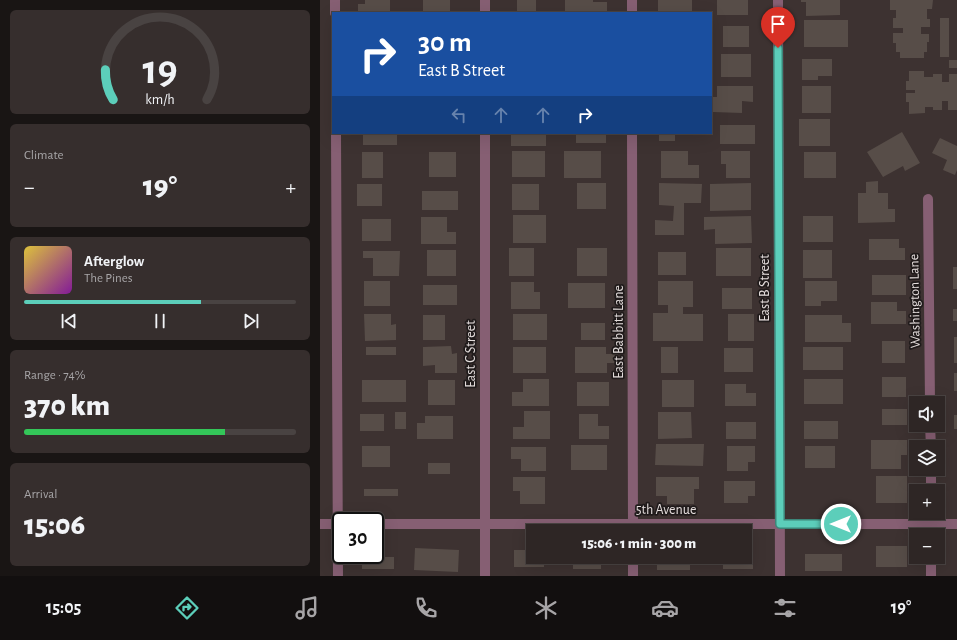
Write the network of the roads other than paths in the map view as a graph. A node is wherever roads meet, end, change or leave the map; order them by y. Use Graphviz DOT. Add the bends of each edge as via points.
graph roads {
  1 [pos="335,0"];
  2 [pos="485,0"];
  3 [pos="632,0"];
  4 [pos="778,0"];
  5 [pos="335,12"];
  6 [pos="485,12"];
  7 [pos="632,12"];
  8 [pos="336,134"];
  9 [pos="485,134"];
  10 [pos="632,134"];
  11 [pos="928,198"];
  12 [pos="930,396"];
  13 [pos="340,512"];
  14 [pos="931,520"];
  15 [pos="320,524"];
  16 [pos="332,524"];
  17 [pos="384,524"];
  18 [pos="484,524"];
  19 [pos="633,524"];
  20 [pos="780,524"];
  21 [pos="931,524"];
  22 [pos="957,524"];
  23 [pos="526,525"];
  24 [pos="752,525"];
  25 [pos="931,528"];
  26 [pos="338,564"];
  27 [pos="633,564"];
  28 [pos="931,564"];
  29 [pos="338,576"];
  30 [pos="485,576"];
  31 [pos="634,576"];
  32 [pos="780,576"];
  33 [pos="931,576"];
  1 -- 5 [label="street"];
  2 -- 6 [label="street"];
  3 -- 7 [label="street"];
  4 -- 20 [label="street, East B Street"];
  8 -- 13 [label="street"];
  9 -- 18 [label="street, East C Street"];
  10 -- 19 [label="street, East Babbitt Lane"];
  11 -- 12 [label="street, Washington Lane"];
  14 -- 21 [label="street"];
  15 -- 16 [label="street"];
  17 -- 18 [label="street, 5th Avenue"];
  18 -- 23 [label="street, 5th Avenue"];
  18 -- 30 [label="street, East C Street"];
  20 -- 21 [label="street, 5th Avenue"];
  20 -- 24 [label="street, 5th Avenue"];
  20 -- 32 [label="street, East B Street"];
  21 -- 22 [label="street, 5th Avenue"];
  21 -- 25 [label="street"];
  26 -- 29 [label="street"];
  27 -- 31 [label="street"];
  28 -- 33 [label="street"];
}
